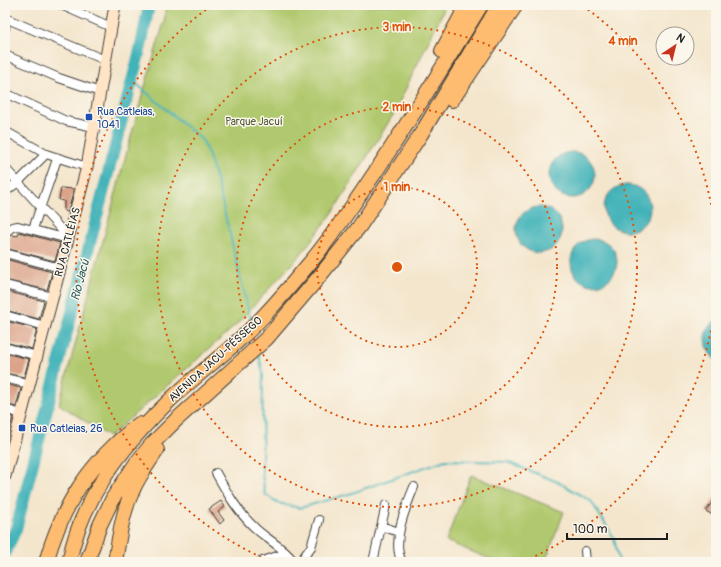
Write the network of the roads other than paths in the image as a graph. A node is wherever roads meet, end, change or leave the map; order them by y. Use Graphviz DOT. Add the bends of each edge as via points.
graph roads {
  1 [pos="61,5"];
  2 [pos="114,5"];
  3 [pos="466,5"];
  4 [pos="481,5"];
  5 [pos="499,5"];
  6 [pos="516,5"];
  7 [pos="5,18"];
  8 [pos="111,27"];
  9 [pos="5,28"];
  10 [pos="5,54"];
  11 [pos="105,60"];
  12 [pos="100,92"];
  13 [pos="5,93"];
  14 [pos="406,126"];
  15 [pos="94,127"];
  16 [pos="5,130"];
  17 [pos="421,134"];
  18 [pos="46,154"];
  19 [pos="57,159"];
  20 [pos="87,167"];
  21 [pos="5,168"];
  22 [pos="18,182"];
  23 [pos="5,192"];
  24 [pos="41,208"];
  25 [pos="33,229"];
  26 [pos="5,232"];
  27 [pos="68,238"];
  28 [pos="5,253"];
  29 [pos="60,268"];
  30 [pos="5,285"];
  31 [pos="52,297"];
  32 [pos="5,315"];
  33 [pos="45,326"];
  34 [pos="5,347"];
  35 [pos="37,356"];
  36 [pos="5,378"];
  37 [pos="29,384"];
  38 [pos="168,402"];
  39 [pos="5,409"];
  40 [pos="21,414"];
  41 [pos="176,420"];
  42 [pos="10,441"];
  43 [pos="5,473"];
  44 [pos="216,473"];
  45 [pos="414,487"];
  46 [pos="386,505"];
  47 [pos="319,520"];
  48 [pos="381,526"];
  49 [pos="400,532"];
  50 [pos="585,551"];
  51 [pos="286,553"];
  52 [pos="46,562"];
  53 [pos="69,562"];
  54 [pos="87,562"];
  55 [pos="115,562"];
  56 [pos="260,562"];
  57 [pos="294,562"];
  58 [pos="300,562"];
  59 [pos="373,562"];
  60 [pos="402,562"];
  61 [pos="586,562"];
  1 -- 8 [label="street"];
  2 -- 8 [label="street, RUA CATLÉIAS"];
  3 -- 14 [label="highway" via="409,108"];
  4 -- 14 [label="highway, AVENIDA JACU-PÊSSEGO"];
  5 -- 17 [label="highway"];
  6 -- 17 [label="highway" via="446,107 432,126"];
  7 -- 9 [label="street"];
  7 -- 11 [label="street"];
  8 -- 11 [label="street, RUA CATLÉIAS"];
  10 -- 12 [label="street" via="59,78"];
  11 -- 12 [label="street, RUA CATLÉIAS"];
  12 -- 15 [label="street, RUA CATLÉIAS"];
  13 -- 15 [label="street" via="66,121"];
  14 -- 38 [label="highway, AVENIDA JACU-PÊSSEGO" via="344,218 308,264 240,340"];
  15 -- 20 [label="street, RUA CATLÉIAS"];
  16 -- 18 [label="street"];
  17 -- 41 [label="highway, AVENIDA JACU-PÊSSEGO" via="359,227 267,338"];
  18 -- 19 [label="street"];
  18 -- 22 [label="street"];
  19 -- 20 [label="street"];
  19 -- 24 [label="street"];
  20 -- 27 [label="street, RUA CATLÉIAS"];
  21 -- 22 [label="street"];
  22 -- 23 [label="street"];
  22 -- 24 [label="street"];
  24 -- 25 [label="street"];
  24 -- 27 [label="street"];
  25 -- 26 [label="street" via="14,226"];
  25 -- 27 [label="street"];
  27 -- 29 [label="street, RUA CATLÉIAS"];
  28 -- 29 [label="street"];
  29 -- 31 [label="street, RUA CATLÉIAS"];
  30 -- 31 [label="street"];
  31 -- 33 [label="street, RUA CATLÉIAS"];
  32 -- 33 [label="street"];
  33 -- 35 [label="street, RUA CATLÉIAS"];
  34 -- 35 [label="street"];
  35 -- 37 [label="street, RUA CATLÉIAS"];
  36 -- 37 [label="street"];
  37 -- 40 [label="street, RUA CATLÉIAS"];
  38 -- 52 [label="highway" via="121,438 84,479 58,524"];
  38 -- 53 [label="highway, AVENIDA JACU-PÊSSEGO" via="136,436 98,487 81,521"];
  39 -- 40 [label="street"];
  40 -- 42 [label="street, RUA CATLÉIAS"];
  41 -- 54 [label="highway, AVENIDA JACU-PÊSSEGO" via="137,462 114,498 100,525"];
  41 -- 55 [label="highway" via="132,491"];
  42 -- 43 [label="street, RUA CATLÉIAS"];
  44 -- 51 [label="street" via="241,514"];
  45 -- 49 [label="street"];
  46 -- 48 [label="street"];
  47 -- 58 [label="street" via="311,547"];
  48 -- 49 [label="street"];
  48 -- 59 [label="street"];
  49 -- 60 [label="street" via="397,549"];
  50 -- 61 [label="street"];
  51 -- 56 [label="street"];
  51 -- 57 [label="street"];
}
